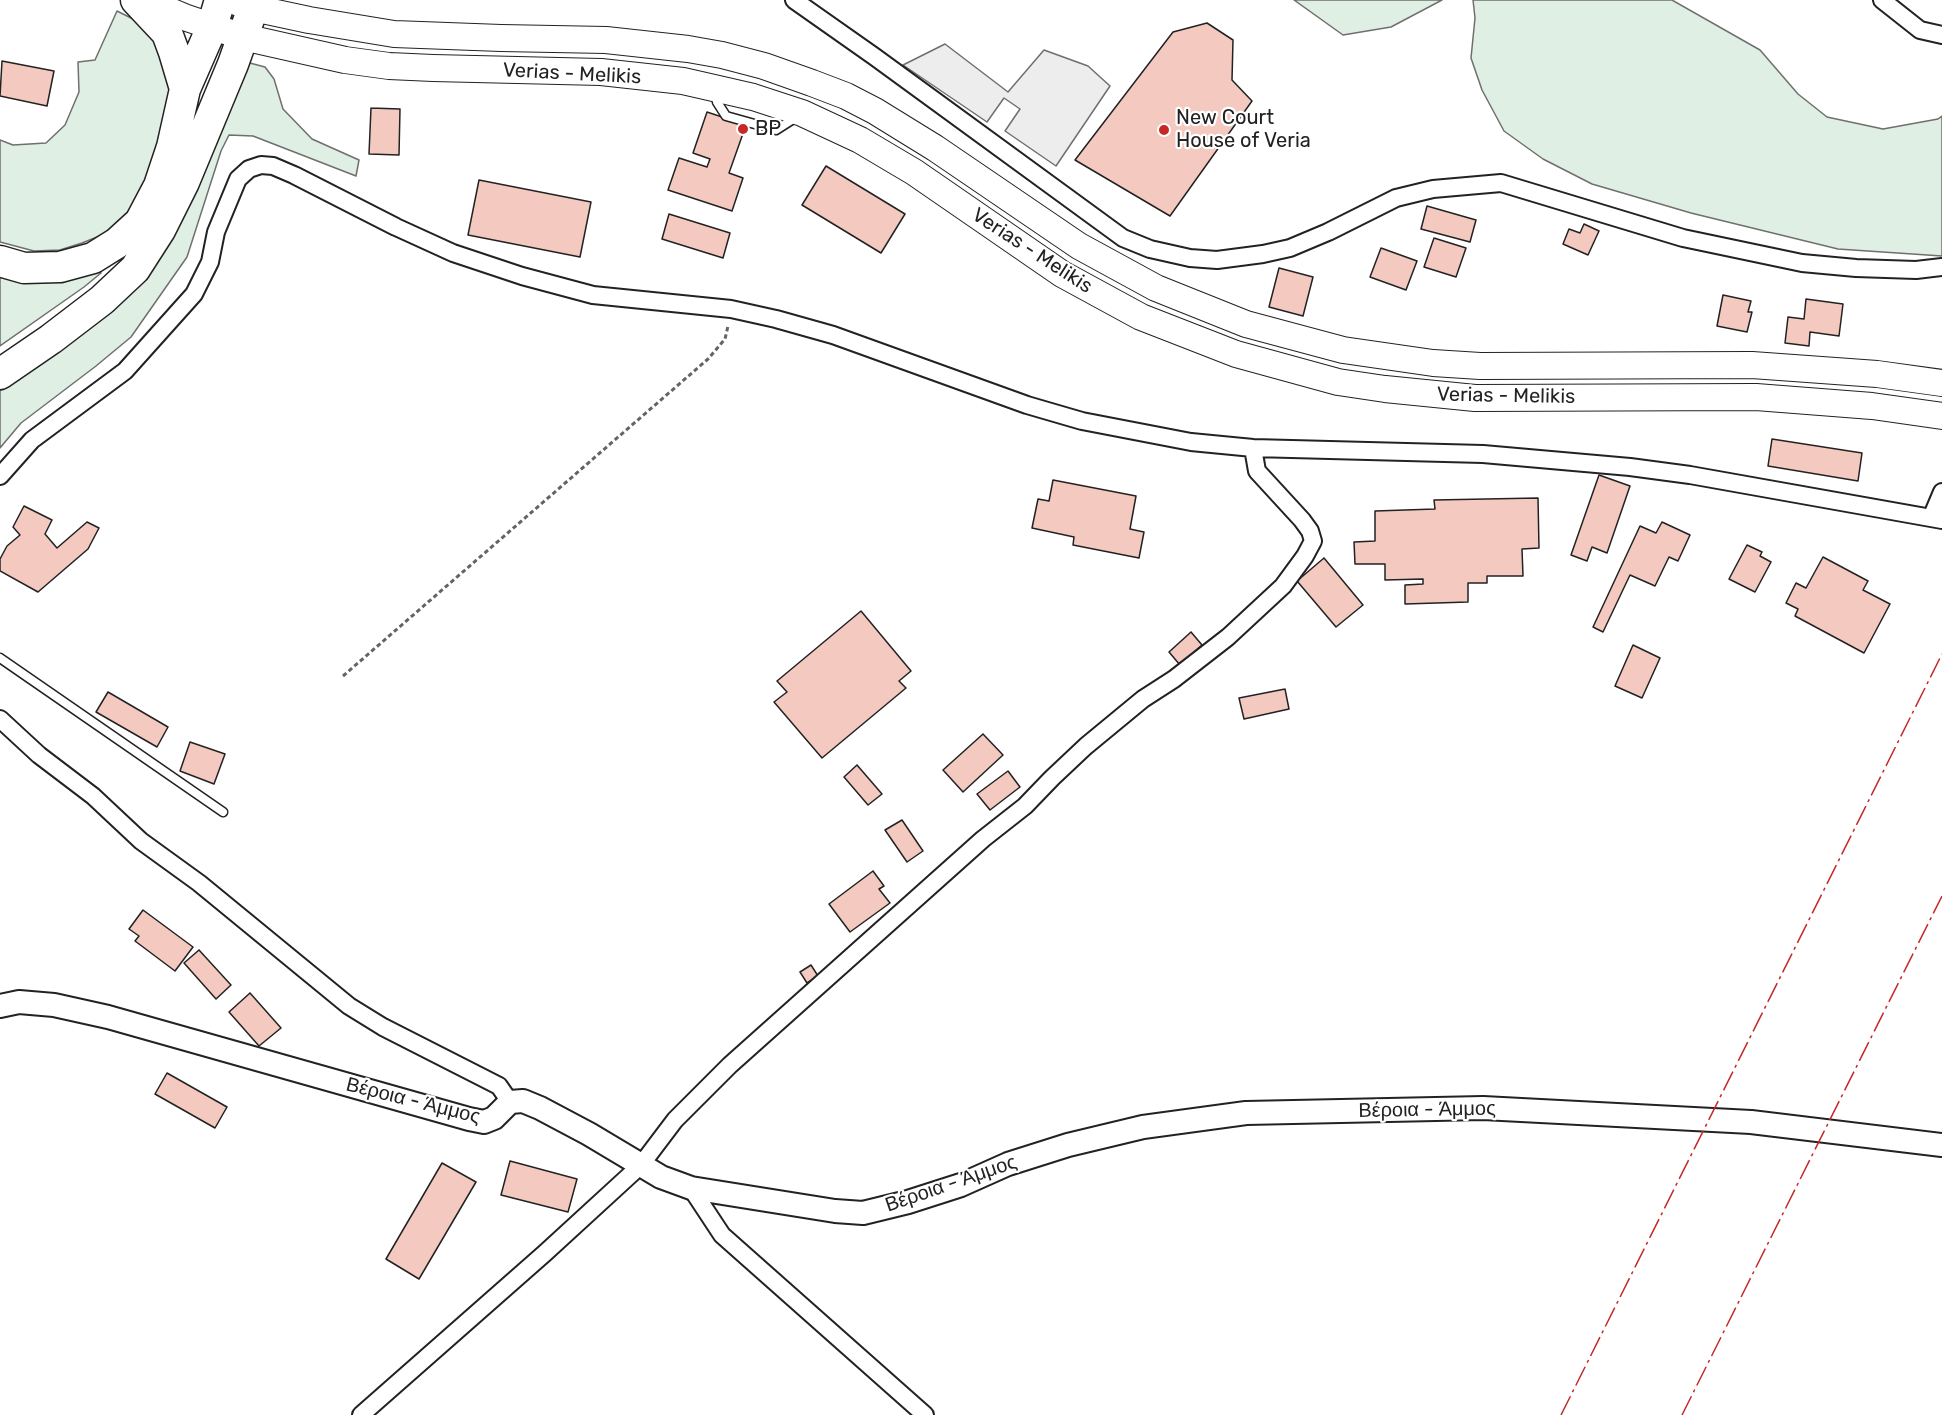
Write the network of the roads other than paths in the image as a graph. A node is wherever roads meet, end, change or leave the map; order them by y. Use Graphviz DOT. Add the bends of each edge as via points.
graph roads {
  1 [pos="136,0"];
  2 [pos="144,0"];
  3 [pos="794,0"];
  4 [pos="1882,0"];
  5 [pos="242,4"];
  6 [pos="216,14"];
  7 [pos="1942,35"];
  8 [pos="243,38"];
  9 [pos="185,89"];
  10 [pos="0,261"];
  11 [pos="1942,267"];
  12 [pos="0,374"];
  13 [pos="1942,383"];
  14 [pos="1942,416"];
  15 [pos="1253,448"];
  16 [pos="0,476"];
  17 [pos="1942,492"];
  18 [pos="1937,519"];
  19 [pos="0,658"];
  20 [pos="0,719"];
  21 [pos="223,812"];
  22 [pos="0,1006"];
  23 [pos="510,1102"];
  24 [pos="1942,1145"];
  25 [pos="641,1166"];
  26 [pos="691,1188"];
  27 [pos="361,1415"];
  28 [pos="925,1415"];
  1 -- 9 [label="highway" via="167,33"];
  2 -- 6 [label="main road, Verias - Melikis"];
  3 -- 11 [label="street" via="1123,238 1150,249 1217,260 1263,254 1290,248 1396,198 1433,189 1502,183 1683,238 1791,261 1856,268"];
  4 -- 7 [label="street" via="1920,30"];
  5 -- 8 [label="highway"];
  5 -- 13 [label="main road, Verias - Melikis" via="394,34 606,40 688,49 764,66 875,111 1079,246 1156,288 1246,324 1343,350 1468,365 1752,365"];
  6 -- 8 [label="main road, Verias - Melikis"];
  6 -- 9 [label="highway"];
  8 -- 12 [label="highway" via="184,182 135,269 102,300"];
  8 -- 14 [label="main road, Verias - Melikis" via="389,66 601,72 683,81 753,97 802,113 860,140 914,172 1062,274 1142,317 1236,354 1338,382 1463,397 1756,397"];
  9 -- 10 [label="highway" via="159,186 140,222 93,258 60,267 24,268"];
  15 -- 16 [label="street" via="1191,442 1082,421 776,319 731,309 593,295 522,276 453,253 294,175 261,165 238,179 216,232 210,262 194,294 125,371 32,440"];
  15 -- 18 [label="street" via="1483,454 1620,466"];
  15 -- 25 [label="street" via="1257,471 1302,520 1313,541 1283,586 1228,637 1143,699 1086,747 1025,806 730,1065 675,1120"];
  17 -- 18 [label="street"];
  19 -- 21 [label="lane"];
  20 -- 23 [label="street" via="141,841 199,883 349,1006 499,1086"];
  22 -- 23 [label="street, Βέροια - Άμμος" via="19,1002 54,1005 108,1017 484,1122"];
  23 -- 25 [label="street, Βέροια - Άμμος" via="523,1101 540,1108"];
  24 -- 26 [label="street, Βέροια - Άμμος" via="1751,1122 1483,1108 1246,1113 1143,1127 1068,1145 926,1197 863,1213"];
  25 -- 26 [label="street, Βέροια - Άμμος"];
  25 -- 27 [label="street"];
  26 -- 28 [label="street" via="722,1235"];
}
